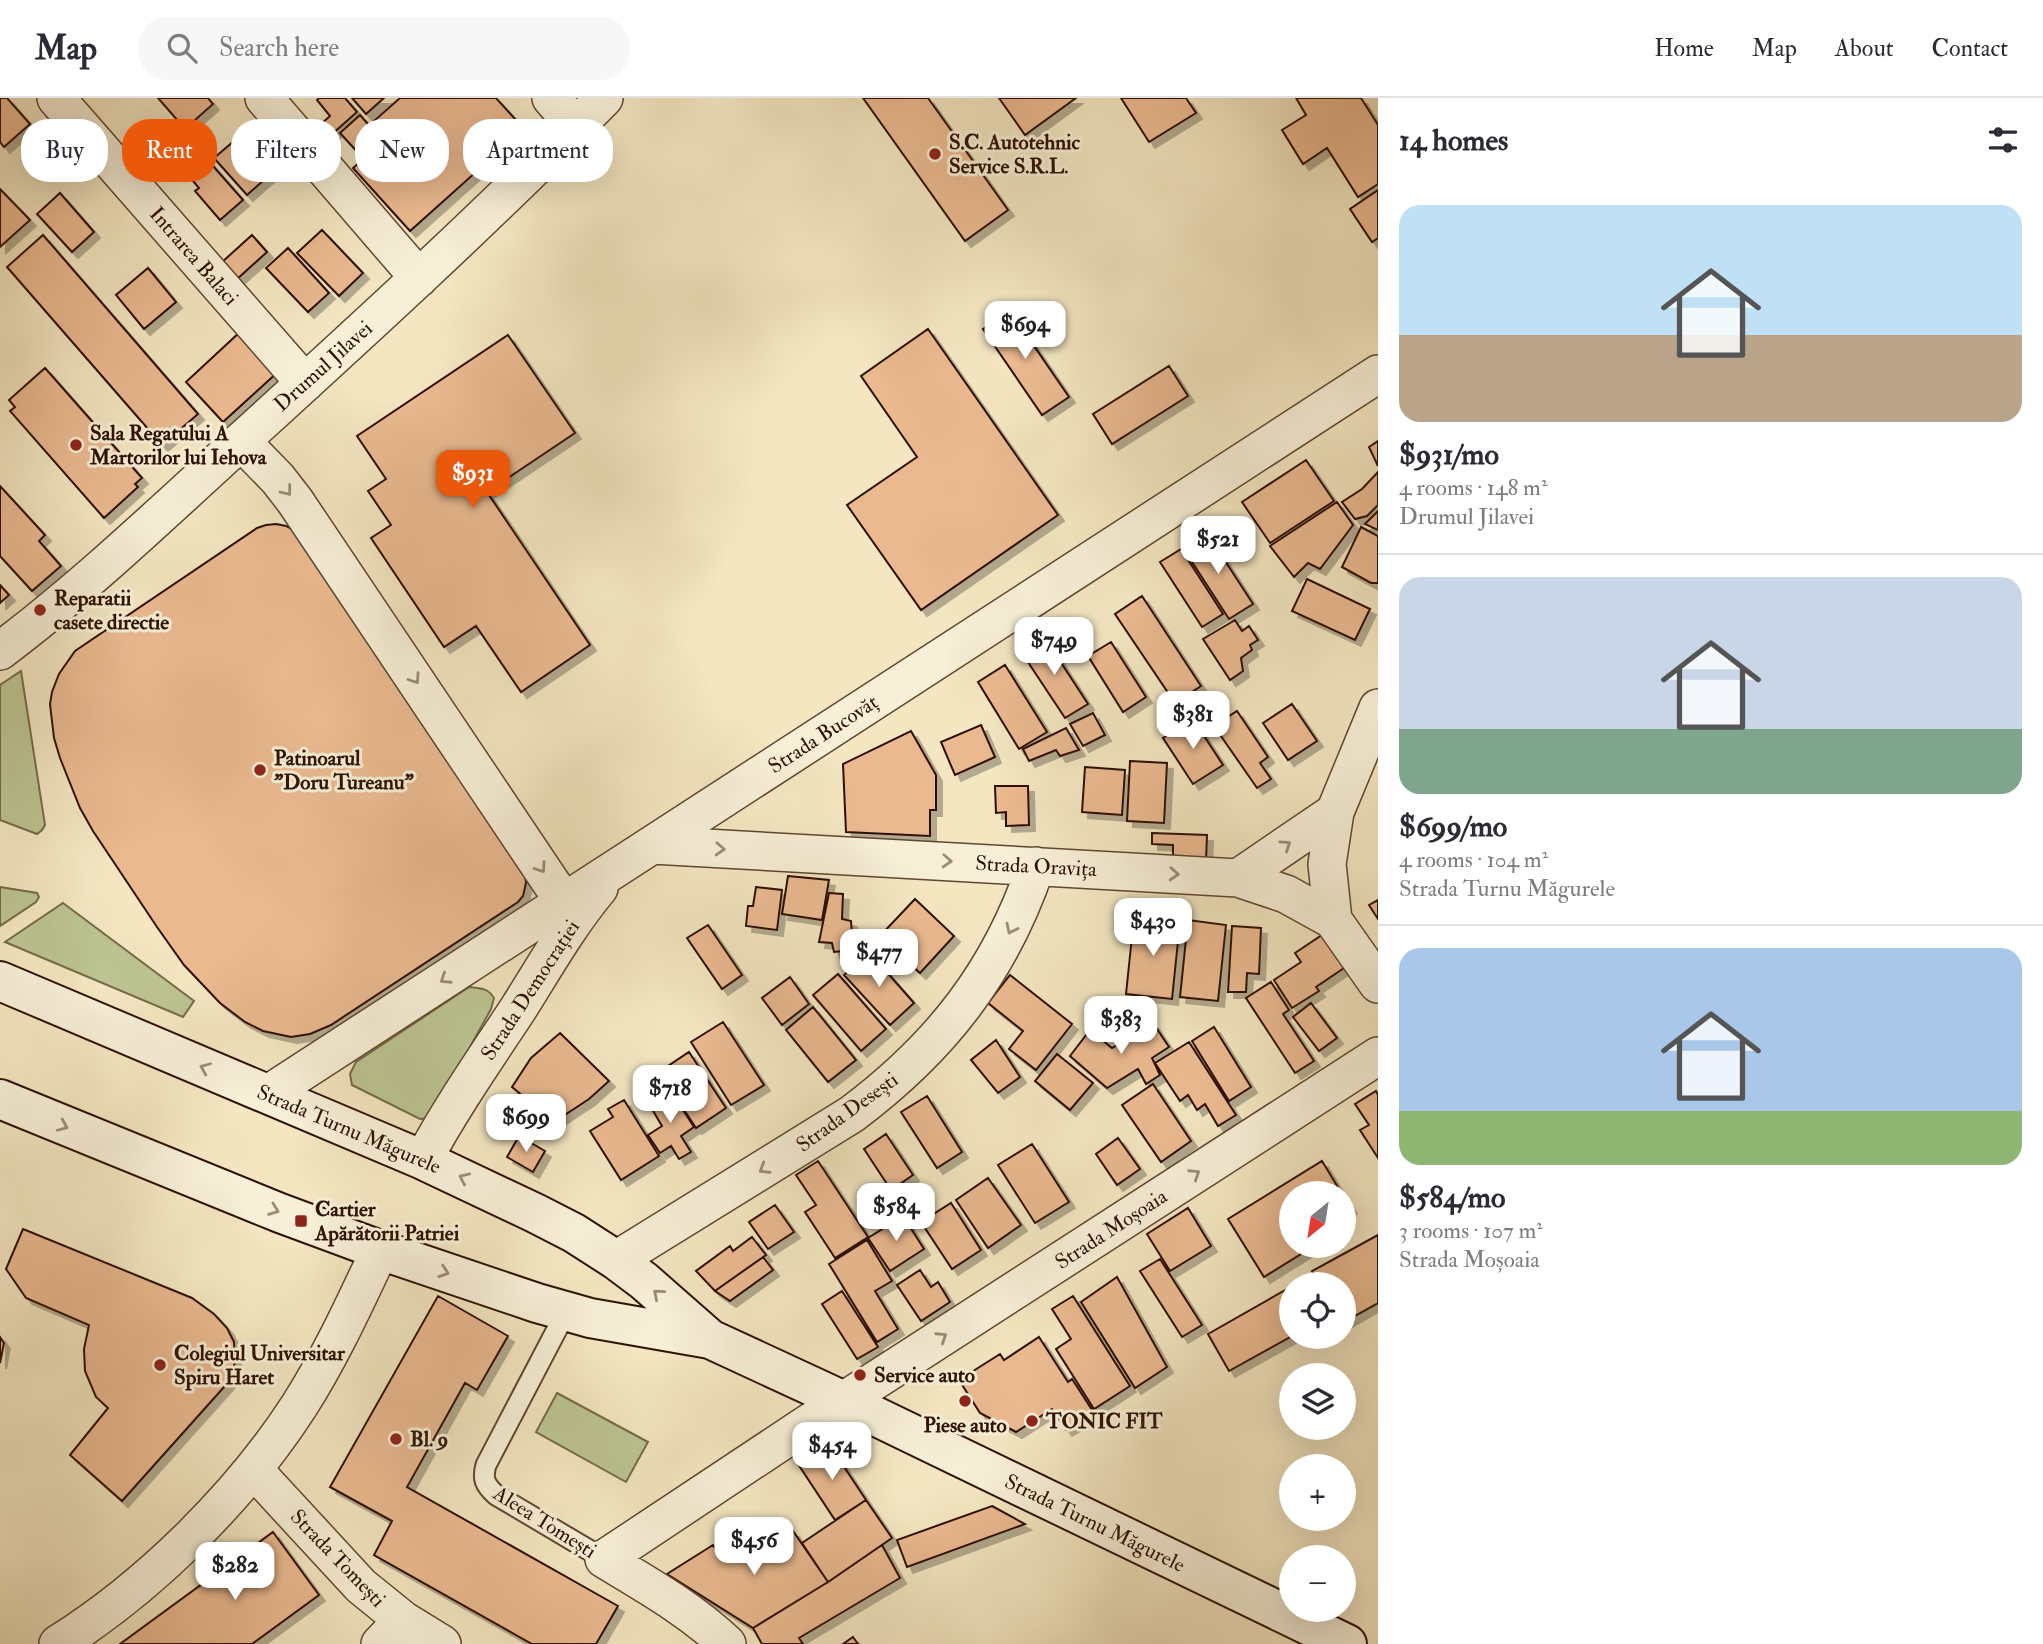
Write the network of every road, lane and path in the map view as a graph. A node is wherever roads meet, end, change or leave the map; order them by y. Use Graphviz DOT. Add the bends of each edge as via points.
graph roads {
  1 [pos="56,98"];
  2 [pos="264,98"];
  3 [pos="551,98"];
  4 [pos="604,98"];
  5 [pos="569,119"];
  6 [pos="584,119"];
  7 [pos="519,182"];
  8 [pos="419,278"];
  9 [pos="1378,374"];
  10 [pos="305,383"];
  11 [pos="241,441"];
  12 [pos="0,651"];
  13 [pos="1378,708"];
  14 [pos="1335,811"];
  15 [pos="638,854"];
  16 [pos="1036,866"];
  17 [pos="1238,878"];
  18 [pos="564,902"];
  19 [pos="1333,920"];
  20 [pos="487,952"];
  21 [pos="0,981"];
  22 [pos="1378,984"];
  23 [pos="530,990"];
  24 [pos="1378,1056"];
  25 [pos="268,1094"];
  26 [pos="0,1099"];
  27 [pos="423,1160"];
  28 [pos="380,1250"];
  29 [pos="616,1260"];
  30 [pos="566,1312"];
  31 [pos="710,1339"];
  32 [pos="844,1401"];
  33 [pos="253,1469"];
  34 [pos="604,1559"];
  35 [pos="418,1638"];
  36 [pos="58,1644"];
  37 [pos="727,1644"];
  38 [pos="1347,1644"];
  1 -- 10 [label="street, Intrarea Balaci"];
  2 -- 8 [label="street"];
  3 -- 5 [label="street"];
  4 -- 6 [label="street, Drumul Jilavei"];
  7 -- 8 [label="street, Drumul Jilavei"];
  8 -- 10 [label="street, Drumul Jilavei"];
  9 -- 15 [label="street, Strada Bucovăț"];
  10 -- 11 [label="street, Drumul Jilavei"];
  11 -- 12 [label="street, Drumul Jilavei" via="84,583"];
  11 -- 18 [label="street, one-way" via="295,501"];
  13 -- 14 [label="street"];
  17 -- 14 [label="street, one-way"];
  14 -- 19 [label="street" via="1327,864"];
  15 -- 16 [label="street, Strada Oravița, one-way"];
  15 -- 18 [label="street, Strada Bucovăț"];
  15 -- 23 [label="street, Strada Democrației" via="608,878 586,905"];
  16 -- 17 [label="street, Strada Oravița, one-way"];
  16 -- 29 [label="street, Strada Desești, one-way" via="1018,916 993,962 957,1014 912,1064 852,1114"];
  17 -- 19 [label="street, Strada Oravița" via="1286,894"];
  18 -- 20 [label="street, Strada Bucovăț"];
  19 -- 22 [label="street, Strada Oravița"];
  20 -- 23 [label="street"];
  20 -- 25 [label="street, Strada Bucovăț, one-way"];
  25 -- 21 [label="main road, Strada Turnu Măgurele, one-way"];
  23 -- 27 [label="street, Strada Democrației"];
  32 -- 24 [label="street, Strada Moșoaia, one-way"];
  25 -- 27 [label="main road, Strada Turnu Măgurele"];
  26 -- 28 [label="main road, Strada Turnu Măgurele, one-way"];
  29 -- 27 [label="main road, Strada Turnu Măgurele, one-way" via="574,1233"];
  28 -- 30 [label="main road, Strada Turnu Măgurele, one-way"];
  28 -- 33 [label="street" via="314,1381"];
  31 -- 29 [label="main road, Strada Turnu Măgurele, one-way"];
  30 -- 31 [label="main road, Strada Turnu Măgurele"];
  30 -- 34 [label="lane, Aleea Tomești" via="483,1476 496,1495"];
  31 -- 32 [label="main road, Strada Turnu Măgurele"];
  32 -- 34 [label="street"];
  32 -- 38 [label="main road, Strada Turnu Măgurele"];
  33 -- 35 [label="street, Strada Tomești" via="361,1586"];
  33 -- 36 [label="street" via="147,1577"];
  34 -- 37 [label="street, Aleea Tomești" via="674,1601"];
}
